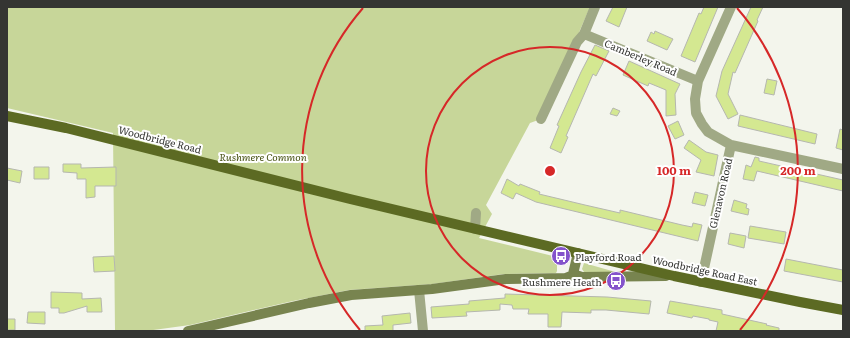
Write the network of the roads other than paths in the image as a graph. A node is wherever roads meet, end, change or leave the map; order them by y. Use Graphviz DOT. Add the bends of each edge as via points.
graph roads {
  1 [pos="596,7"];
  2 [pos="731,7"];
  3 [pos="584,34"];
  4 [pos="698,81"];
  5 [pos="7,116"];
  6 [pos="541,119"];
  7 [pos="731,145"];
  8 [pos="843,169"];
  9 [pos="476,213"];
  10 [pos="472,228"];
  11 [pos="578,253"];
  12 [pos="573,274"];
  13 [pos="674,276"];
  14 [pos="700,282"];
  15 [pos="418,290"];
  16 [pos="843,310"];
  17 [pos="188,331"];
  18 [pos="423,331"];
  1 -- 3 [label="street"];
  2 -- 4 [label="street, Glenavon Road"];
  3 -- 4 [label="street, Camberley Road"];
  3 -- 6 [label="street" via="577,42"];
  4 -- 7 [label="street, Glenavon Road" via="696,113 708,132"];
  5 -- 10 [label="main road, Woodbridge Road"];
  7 -- 8 [label="street"];
  7 -- 14 [label="street, Glenavon Road"];
  9 -- 10 [label="street"];
  10 -- 11 [label="main road, Woodbridge Road East"];
  11 -- 12 [label="street"];
  11 -- 13 [label="main road, Woodbridge Road East"];
  12 -- 13 [label="street" via="582,277"];
  12 -- 15 [label="street" via="566,278 506,279"];
  13 -- 14 [label="main road, Woodbridge Road East"];
  14 -- 16 [label="main road, Woodbridge Road East"];
  15 -- 17 [label="street" via="351,295"];
  15 -- 18 [label="street"];
}
